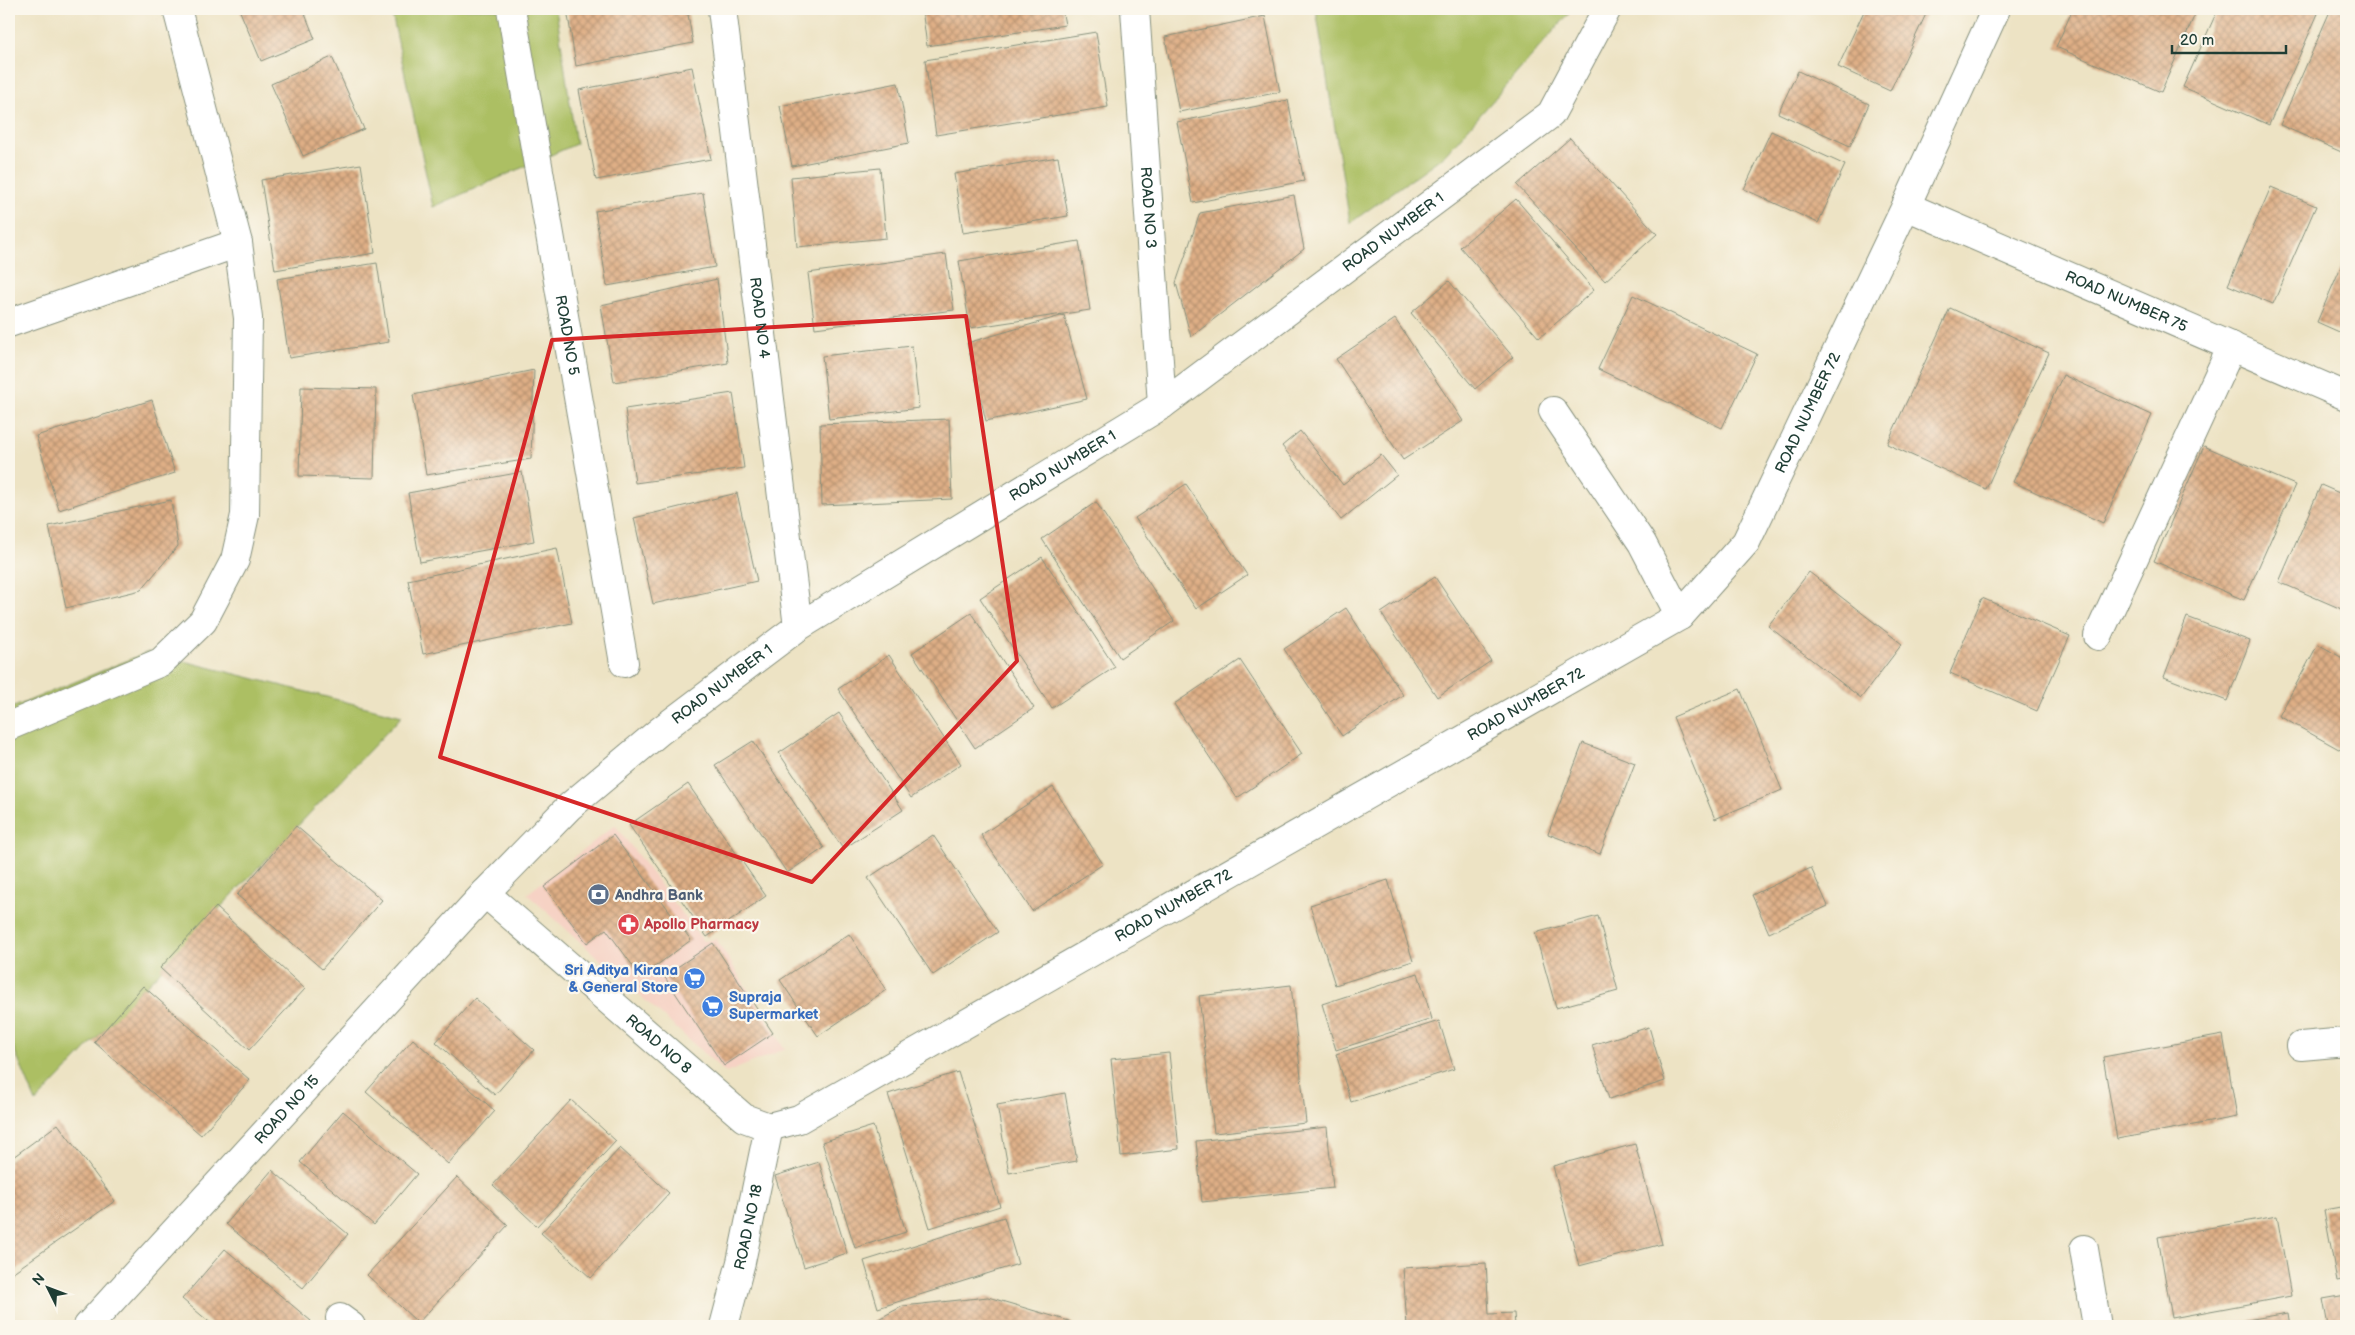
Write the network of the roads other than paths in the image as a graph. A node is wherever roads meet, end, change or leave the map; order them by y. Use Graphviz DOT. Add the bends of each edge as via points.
graph roads {
  1 [pos="177,9"];
  2 [pos="510,9"];
  3 [pos="722,9"];
  4 [pos="1135,9"];
  5 [pos="1607,9"];
  6 [pos="1996,9"];
  7 [pos="1906,206"];
  8 [pos="238,244"];
  9 [pos="9,323"];
  10 [pos="2232,346"];
  11 [pos="2346,396"];
  12 [pos="1162,405"];
  13 [pos="1553,411"];
  14 [pos="1680,616"];
  15 [pos="798,627"];
  16 [pos="2098,636"];
  17 [pos="624,663"];
  18 [pos="9,726"];
  19 [pos="485,893"];
  20 [pos="2346,1042"];
  21 [pos="2301,1046"];
  22 [pos="769,1127"];
  23 [pos="2084,1249"];
  24 [pos="88,1326"];
  25 [pos="724,1326"];
  26 [pos="2097,1326"];
  1 -- 8 [label="street"];
  2 -- 17 [label="street, ROAD NO 5"];
  3 -- 15 [label="street, ROAD NO 4"];
  4 -- 12 [label="street, ROAD NO 3"];
  5 -- 12 [label="street, ROAD NUMBER 1" via="1551,114"];
  6 -- 7 [label="street, ROAD NUMBER 72"];
  7 -- 10 [label="street, ROAD NUMBER 75"];
  7 -- 14 [label="street, ROAD NUMBER 72" via="1746,542"];
  8 -- 9 [label="street"];
  8 -- 18 [label="street" via="248,318 244,516 235,560 203,621 161,662"];
  10 -- 11 [label="street, ROAD NUMBER 75"];
  10 -- 16 [label="street"];
  12 -- 15 [label="street, ROAD NUMBER 1"];
  13 -- 14 [label="street" via="1642,543"];
  14 -- 22 [label="street, ROAD NUMBER 72" via="799,1119"];
  15 -- 19 [label="street, ROAD NUMBER 1" via="660,731 569,807"];
  19 -- 22 [label="street, ROAD NO 8" via="744,1118"];
  19 -- 24 [label="street, ROAD NO 15"];
  20 -- 21 [label="street"];
  22 -- 25 [label="street, ROAD NO 18"];
  23 -- 26 [label="street"];
}
